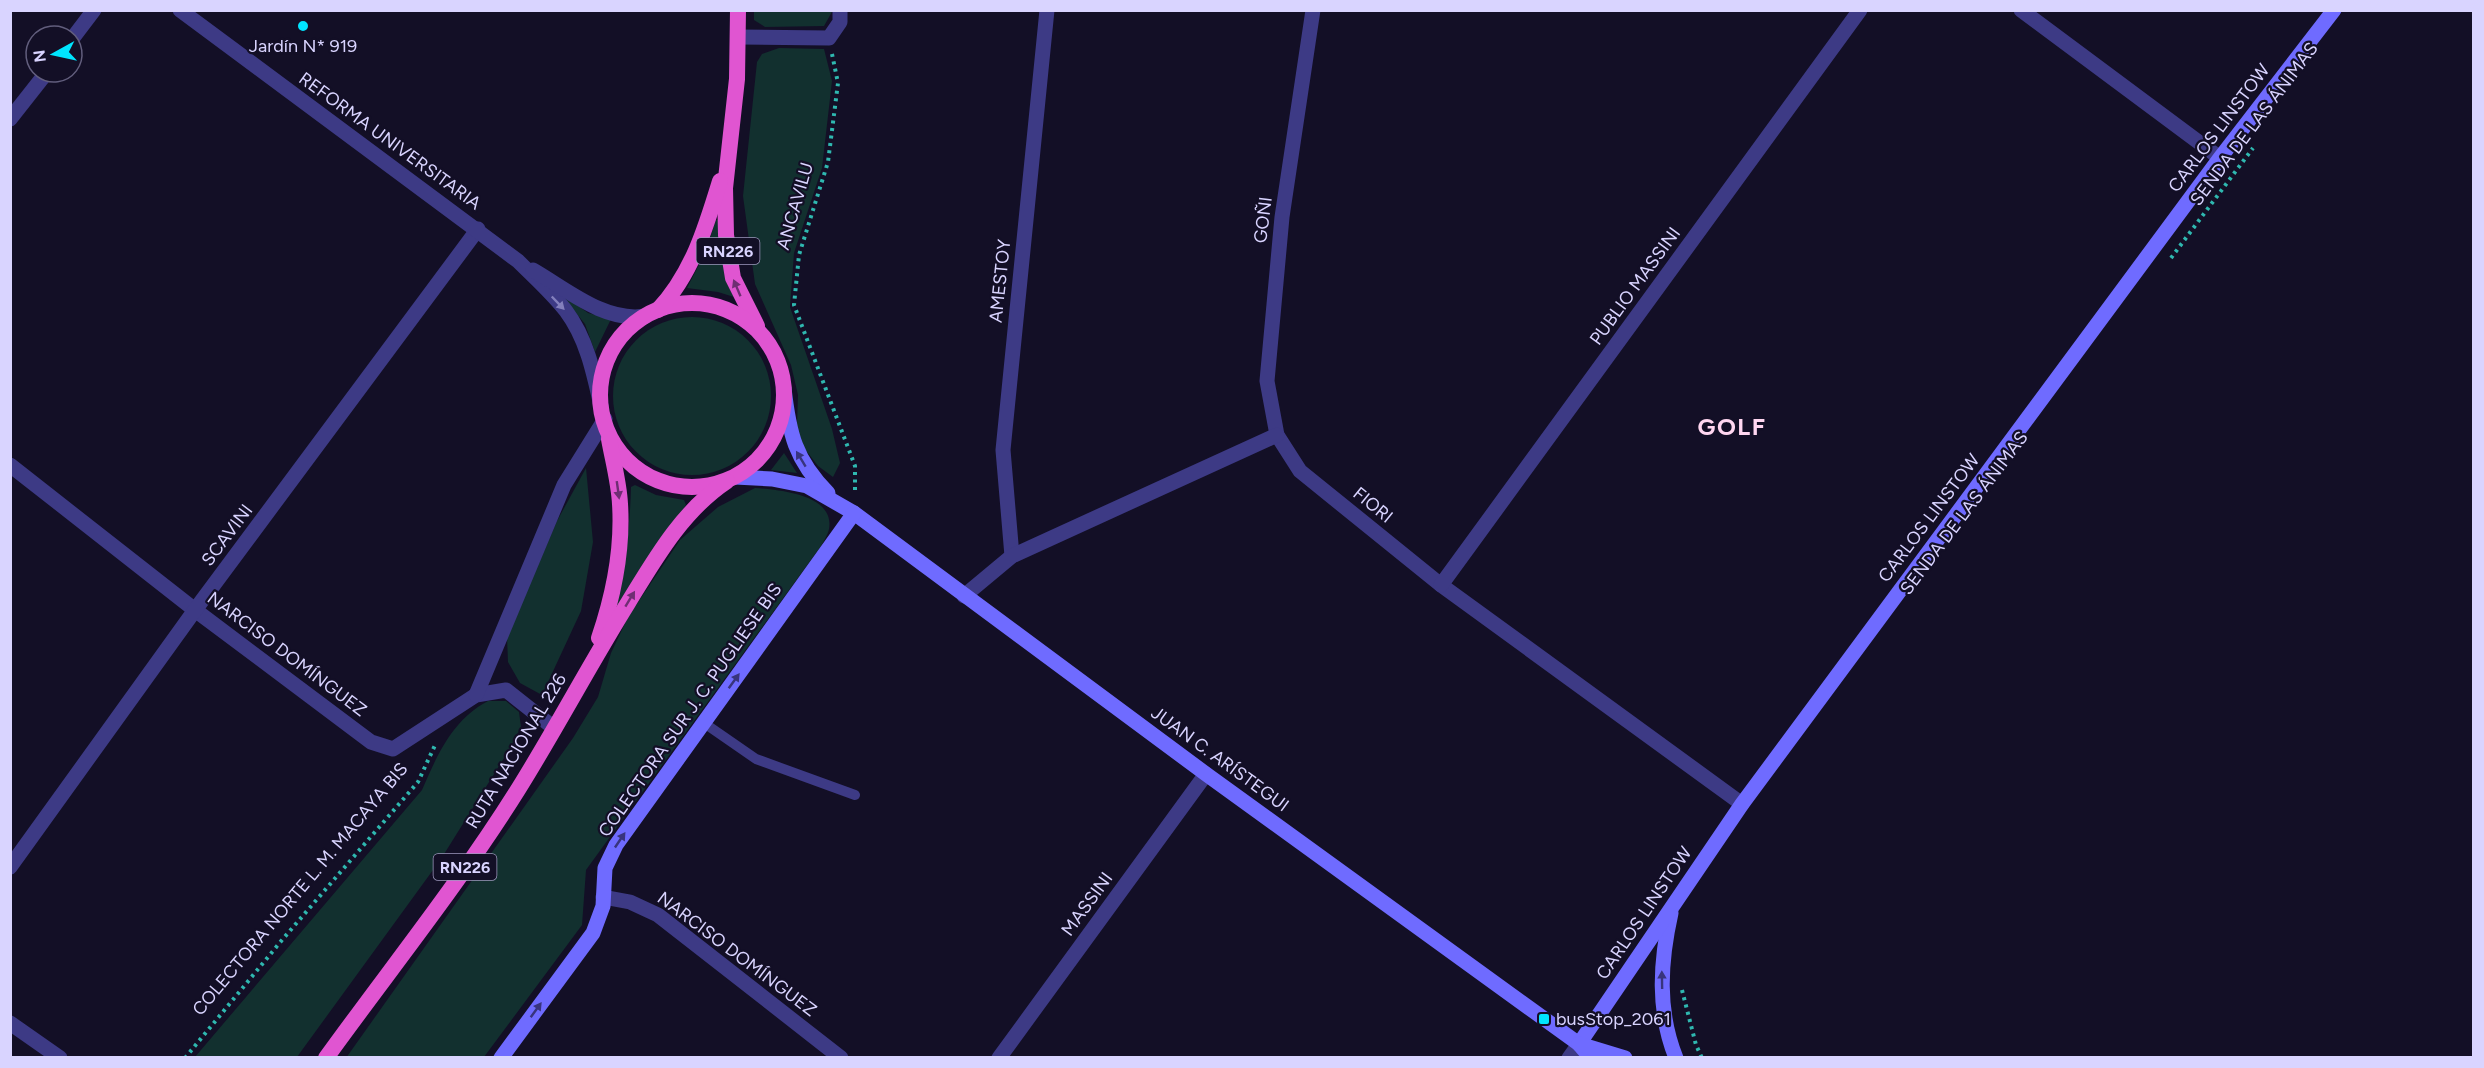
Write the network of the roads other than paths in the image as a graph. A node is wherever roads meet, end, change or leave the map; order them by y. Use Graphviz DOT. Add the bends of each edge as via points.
graph roads {
  1 [pos="94,10"];
  2 [pos="180,10"];
  3 [pos="738,10"];
  4 [pos="840,10"];
  5 [pos="1047,10"];
  6 [pos="1313,10"];
  7 [pos="1860,10"];
  8 [pos="2021,10"];
  9 [pos="2334,10"];
  10 [pos="83,24"];
  11 [pos="739,38"];
  12 [pos="37,84"];
  13 [pos="10,119"];
  14 [pos="727,154"];
  15 [pos="2220,158"];
  16 [pos="478,230"];
  17 [pos="518,261"];
  18 [pos="652,313"];
  19 [pos="765,339"];
  20 [pos="784,388"];
  21 [pos="605,419"];
  22 [pos="1277,435"];
  23 [pos="10,465"];
  24 [pos="731,479"];
  25 [pos="838,503"];
  26 [pos="854,513"];
  27 [pos="1012,556"];
  28 [pos="1441,585"];
  29 [pos="964,596"];
  30 [pos="195,610"];
  31 [pos="589,667"];
  32 [pos="476,695"];
  33 [pos="704,723"];
  34 [pos="554,728"];
  35 [pos="1206,774"];
  36 [pos="855,795"];
  37 [pos="1742,804"];
  38 [pos="10,867"];
  39 [pos="603,897"];
  40 [pos="1673,905"];
  41 [pos="10,1023"];
  42 [pos="1579,1044"];
  43 [pos="60,1058"];
  44 [pos="326,1058"];
  45 [pos="501,1058"];
  46 [pos="841,1058"];
  47 [pos="999,1058"];
  48 [pos="1569,1058"];
  49 [pos="1591,1058"];
  50 [pos="1625,1058"];
  51 [pos="1676,1058"];
  1 -- 10 [label="street"];
  2 -- 16 [label="street, REFORMA UNIVERSITARIA"];
  3 -- 11 [label="highway, RUTA NACIONAL 226 / RN226"];
  4 -- 11 [label="street" via="840,22 829,38"];
  5 -- 27 [label="street, AMESTOY" via="1003,450"];
  6 -- 22 [label="street, GOÑI" via="1282,217 1267,381"];
  7 -- 28 [label="street, PUBLIO MASSINI"];
  8 -- 15 [label="street"];
  9 -- 15 [label="main road, CARLOS LINSTOW"];
  11 -- 14 [label="highway, RUTA NACIONAL 226 / RN226"];
  12 -- 13 [label="street"];
  14 -- 18 [label="highway, RUTA NACIONAL 226 / RN226" via="700,243 678,286"];
  19 -- 14 [label="highway, RUTA NACIONAL 226 / RN226, one-way" via="733,278 726,235"];
  15 -- 37 [label="main road, CARLOS LINSTOW"];
  16 -- 17 [label="street, REFORMA UNIVERSITARIA"];
  16 -- 30 [label="street, SCAVINI"];
  17 -- 18 [label="street, REFORMA UNIVERSITARIA" via="604,310 631,317"];
  17 -- 21 [label="street, REFORMA UNIVERSITARIA, one-way" via="566,311 576,327 592,365"];
  18 -- 19 [label="highway, RUTA NACIONAL 226 / RN226" via="681,303 705,304 728,310"];
  18 -- 21 [label="highway, RUTA NACIONAL 226 / RN226" via="625,332 610,354 602,380"];
  19 -- 20 [label="highway, RUTA NACIONAL 226 / RN226" via="778,362"];
  20 -- 24 [label="highway, RUTA NACIONAL 226 / RN226" via="782,414 774,438 759,459"];
  25 -- 20 [label="main road, JUAN C. ARÍSTEGUI, one-way" via="798,454 789,427"];
  21 -- 24 [label="highway, RUTA NACIONAL 226 / RN226" via="620,452 637,469 658,481 704,487"];
  21 -- 31 [label="highway, RUTA NACIONAL 226 / RN226, one-way" via="620,503 619,560"];
  21 -- 32 [label="street" via="564,485"];
  22 -- 27 [label="street"];
  22 -- 28 [label="street, FIORI" via="1300,471"];
  23 -- 30 [label="street, NARCISO DOMÍNGUEZ"];
  24 -- 25 [label="main road, JUAN C. ARÍSTEGUI" via="795,483"];
  31 -- 24 [label="highway, RUTA NACIONAL 226 / RN226, one-way" via="668,540 707,496"];
  25 -- 26 [label="main road, JUAN C. ARÍSTEGUI"];
  26 -- 29 [label="main road, JUAN C. ARÍSTEGUI"];
  33 -- 26 [label="main road, COLECTORA SUR J. C. PUGLIESE BIS, one-way"];
  27 -- 29 [label="street"];
  28 -- 37 [label="street, FIORI"];
  29 -- 35 [label="main road, JUAN C. ARÍSTEGUI"];
  30 -- 32 [label="street, NARCISO DOMÍNGUEZ" via="371,742 393,749"];
  30 -- 38 [label="street, SCAVINI"];
  31 -- 34 [label="highway, RUTA NACIONAL 226 / RN226"];
  32 -- 34 [label="street, NARCISO DOMÍNGUEZ" via="506,690"];
  33 -- 36 [label="lane" via="756,759"];
  39 -- 33 [label="main road, COLECTORA SUR J. C. PUGLIESE BIS, one-way" via="610,856"];
  34 -- 44 [label="highway, RUTA NACIONAL 226 / RN226" via="484,840"];
  35 -- 42 [label="main road, JUAN C. ARÍSTEGUI"];
  35 -- 47 [label="street, MASSINI"];
  37 -- 40 [label="main road, CARLOS LINSTOW"];
  45 -- 39 [label="main road, COLECTORA SUR J. C. PUGLIESE BIS, one-way" via="593,933"];
  39 -- 46 [label="street, NARCISO DOMÍNGUEZ" via="630,902 658,915"];
  40 -- 42 [label="main road, CARLOS LINSTOW"];
  51 -- 40 [label="main road, one-way" via="1666,1029 1661,978"];
  41 -- 43 [label="street"];
  42 -- 48 [label="street, CARLOS LINSTOW"];
  42 -- 49 [label="main road"];
  42 -- 50 [label="main road"];
}
